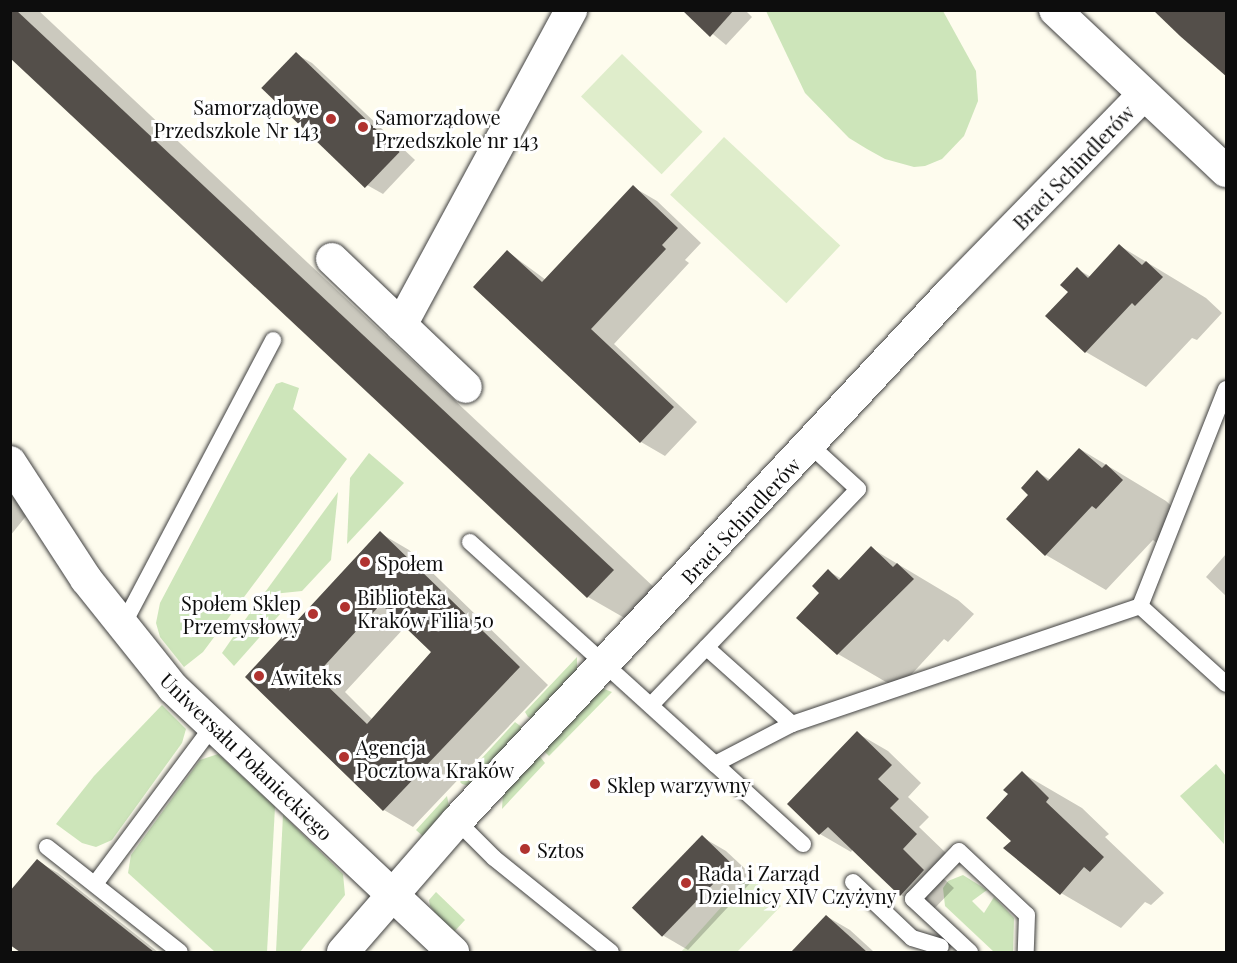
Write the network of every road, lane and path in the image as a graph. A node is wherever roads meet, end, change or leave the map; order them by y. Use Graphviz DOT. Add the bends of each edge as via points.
graph roads {
  1 [pos="571,10"];
  2 [pos="1055,10"];
  3 [pos="1143,94"];
  4 [pos="1227,171"];
  5 [pos="332,259"];
  6 [pos="401,325"];
  7 [pos="273,340"];
  8 [pos="466,387"];
  9 [pos="1227,389"];
  10 [pos="810,445"];
  11 [pos="10,462"];
  12 [pos="470,542"];
  13 [pos="1140,606"];
  14 [pos="123,625"];
  15 [pos="706,647"];
  16 [pos="606,665"];
  17 [pos="1227,684"];
  18 [pos="651,705"];
  19 [pos="792,724"];
  20 [pos="212,727"];
  21 [pos="715,764"];
  22 [pos="457,821"];
  23 [pos="803,844"];
  24 [pos="46,847"];
  25 [pos="853,882"];
  26 [pos="95,884"];
  27 [pos="392,894"];
  28 [pos="943,945"];
  29 [pos="180,952"];
  30 [pos="343,952"];
  31 [pos="453,952"];
  32 [pos="611,952"];
  33 [pos="970,952"];
  34 [pos="1026,952"];
  1 -- 6 [label="street"];
  2 -- 3 [label="street"];
  3 -- 4 [label="street"];
  3 -- 10 [label="street, Braci Schindlerów"];
  5 -- 6 [label="street"];
  6 -- 8 [label="street"];
  7 -- 14 [label="lane"];
  9 -- 13 [label="lane"];
  10 -- 15 [label="lane" via="858,489"];
  10 -- 16 [label="street, Braci Schindlerów"];
  11 -- 14 [label="street, Uniwersału Połanieckiego" via="86,579"];
  12 -- 16 [label="lane"];
  13 -- 17 [label="lane"];
  13 -- 19 [label="lane"];
  14 -- 20 [label="street, Uniwersału Połanieckiego" via="157,670"];
  15 -- 18 [label="lane"];
  15 -- 19 [label="lane"];
  16 -- 18 [label="lane"];
  16 -- 22 [label="street, Braci Schindlerów"];
  18 -- 21 [label="lane"];
  19 -- 21 [label="lane"];
  20 -- 26 [label="lane"];
  20 -- 27 [label="street, Uniwersału Połanieckiego"];
  21 -- 23 [label="lane"];
  22 -- 27 [label="street, Braci Schindlerów"];
  22 -- 32 [label="lane" via="494,858"];
  24 -- 26 [label="lane"];
  25 -- 28 [label="lane" via="912,938"];
  26 -- 29 [label="lane"];
  27 -- 30 [label="street, Braci Schindlerów"];
  27 -- 31 [label="street, Uniwersału Połanieckiego"];
  28 -- 33 [label="lane"];
  28 -- 34 [label="lane" via="913,899 959,850 1027,915"];
}
